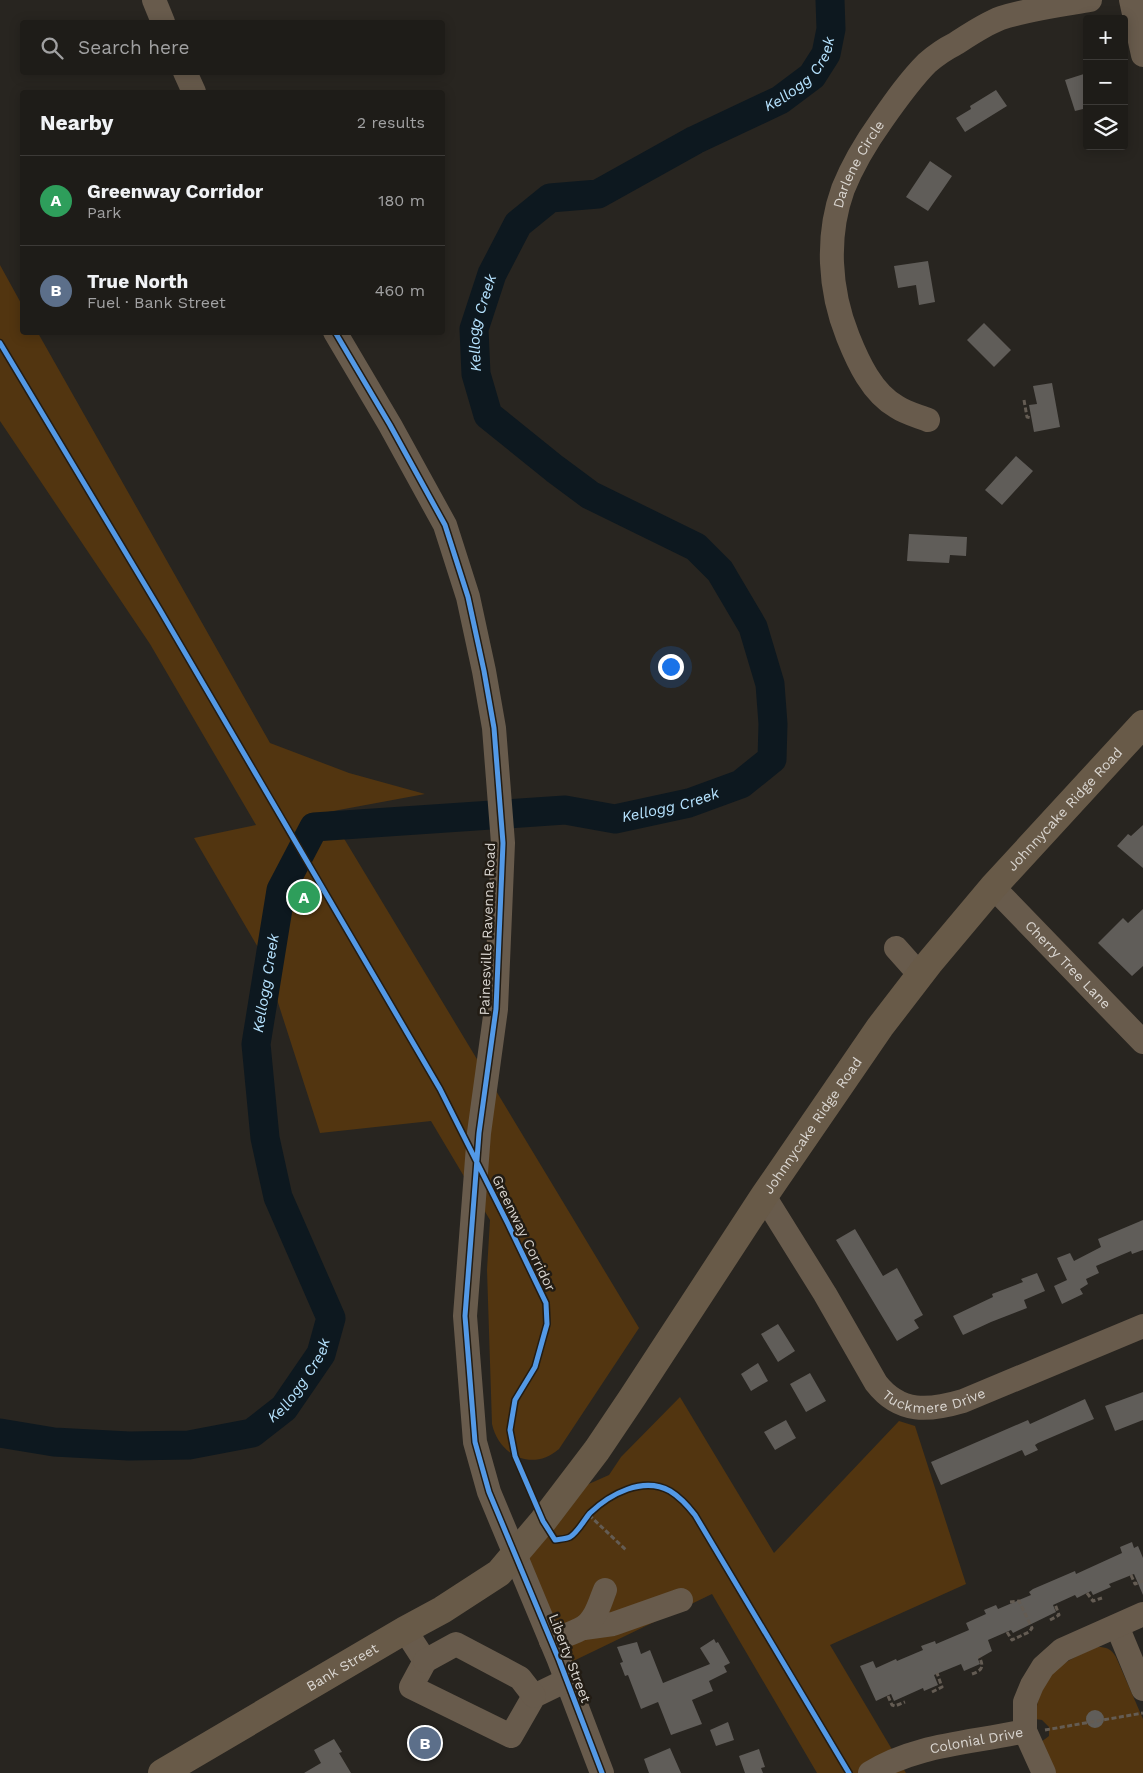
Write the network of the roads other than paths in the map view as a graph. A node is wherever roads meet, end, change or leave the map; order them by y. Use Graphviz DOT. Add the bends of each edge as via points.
graph roads {
  1 [pos="154,0"];
  2 [pos="1090,0"];
  3 [pos="1131,0"];
  4 [pos="162,20"];
  5 [pos="1143,55"];
  6 [pos="186,75"];
  7 [pos="193,90"];
  8 [pos="337,335"];
  9 [pos="928,420"];
  10 [pos="1143,724"];
  11 [pos="993,887"];
  12 [pos="896,948"];
  13 [pos="920,975"];
  14 [pos="1143,1042"];
  15 [pos="764,1196"];
  16 [pos="1143,1326"];
  17 [pos="516,1552"];
  18 [pos="605,1590"];
  19 [pos="681,1600"];
  20 [pos="1143,1614"];
  21 [pos="1117,1626"];
  22 [pos="584,1628"];
  23 [pos="405,1630"];
  24 [pos="551,1640"];
  25 [pos="425,1661"];
  26 [pos="567,1680"];
  27 [pos="1143,1689"];
  28 [pos="534,1696"];
  29 [pos="1031,1732"];
  30 [pos="873,1771"];
  31 [pos="162,1773"];
  32 [pos="602,1773"];
  33 [pos="1044,1773"];
  1 -- 4 [label="street"];
  2 -- 9 [label="street, Darlene Circle" via="999,19 927,63 874,131 843,189 832,246 834,289 844,328 865,374 878,392 896,407"];
  3 -- 5 [label="street"];
  6 -- 7 [label="street"];
  8 -- 17 [label="street, Painesville Ravenna Road" via="445,525 468,597 494,728 503,843 496,1009 479,1133 465,1316 475,1442 489,1492"];
  10 -- 11 [label="main road, Johnnycake Ridge Road"];
  11 -- 13 [label="main road, Johnnycake Ridge Road"];
  11 -- 14 [label="street, Cherry Tree Lane"];
  12 -- 13 [label="street"];
  13 -- 15 [label="main road, Johnnycake Ridge Road" via="880,1027"];
  15 -- 16 [label="street, Tuckmere Drive" via="876,1383 885,1395 900,1404 920,1408 944,1407 963,1401"];
  15 -- 17 [label="main road, Johnnycake Ridge Road" via="597,1450"];
  17 -- 23 [label="main road, Bank Street" via="499,1573"];
  17 -- 24 [label="street, Liberty Street"];
  18 -- 22 [label="street" via="594,1617"];
  19 -- 22 [label="street" via="613,1624"];
  20 -- 21 [label="street, Colonial Drive"];
  21 -- 27 [label="street"];
  21 -- 29 [label="street, Colonial Drive" via="1062,1650 1043,1667 1025,1702"];
  22 -- 24 [label="street"];
  23 -- 25 [label="street"];
  23 -- 31 [label="main road, Bank Street"];
  24 -- 26 [label="street, Liberty Street"];
  25 -- 28 [label="street" via="456,1644 520,1678"];
  25 -- 28 [label="street" via="411,1687 511,1736"];
  26 -- 28 [label="street"];
  26 -- 32 [label="street, Liberty Street"];
  29 -- 30 [label="street, Colonial Drive" via="927,1749"];
  29 -- 33 [label="street"];
}
